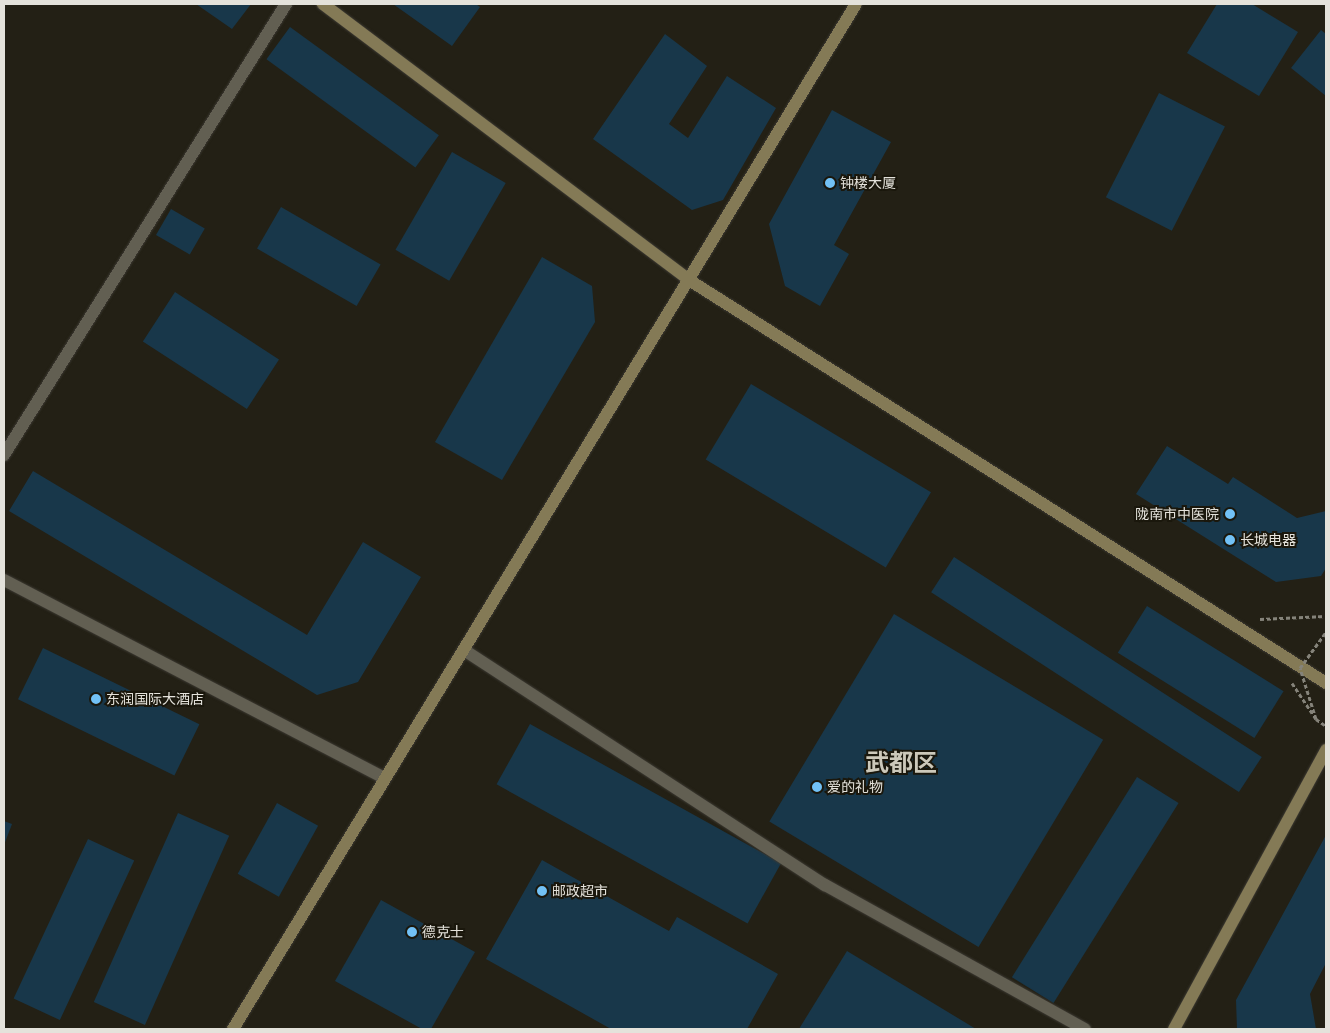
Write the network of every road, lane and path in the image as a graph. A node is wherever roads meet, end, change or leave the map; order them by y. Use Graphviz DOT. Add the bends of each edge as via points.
graph roads {
  1 [pos="286,4"];
  2 [pos="323,4"];
  3 [pos="856,4"];
  4 [pos="688,280"];
  5 [pos="4,455"];
  6 [pos="4,580"];
  7 [pos="1326,616"];
  8 [pos="1256,619"];
  9 [pos="1326,632"];
  10 [pos="464,650"];
  11 [pos="1326,683"];
  12 [pos="1326,726"];
  13 [pos="1326,750"];
  14 [pos="385,778"];
  15 [pos="233,1029"];
  16 [pos="1084,1029"];
  17 [pos="1174,1029"];
  1 -- 5 [label="street"];
  2 -- 4 [label="street"];
  3 -- 4 [label="street"];
  4 -- 10 [label="street"];
  4 -- 11 [label="street"];
  6 -- 14 [label="street"];
  7 -- 8 [label="path"];
  9 -- 12 [label="path, bridge" via="1300,668 1316,719"];
  10 -- 14 [label="street"];
  10 -- 16 [label="street" via="825,885"];
  13 -- 17 [label="street"];
  14 -- 15 [label="street"];
}
